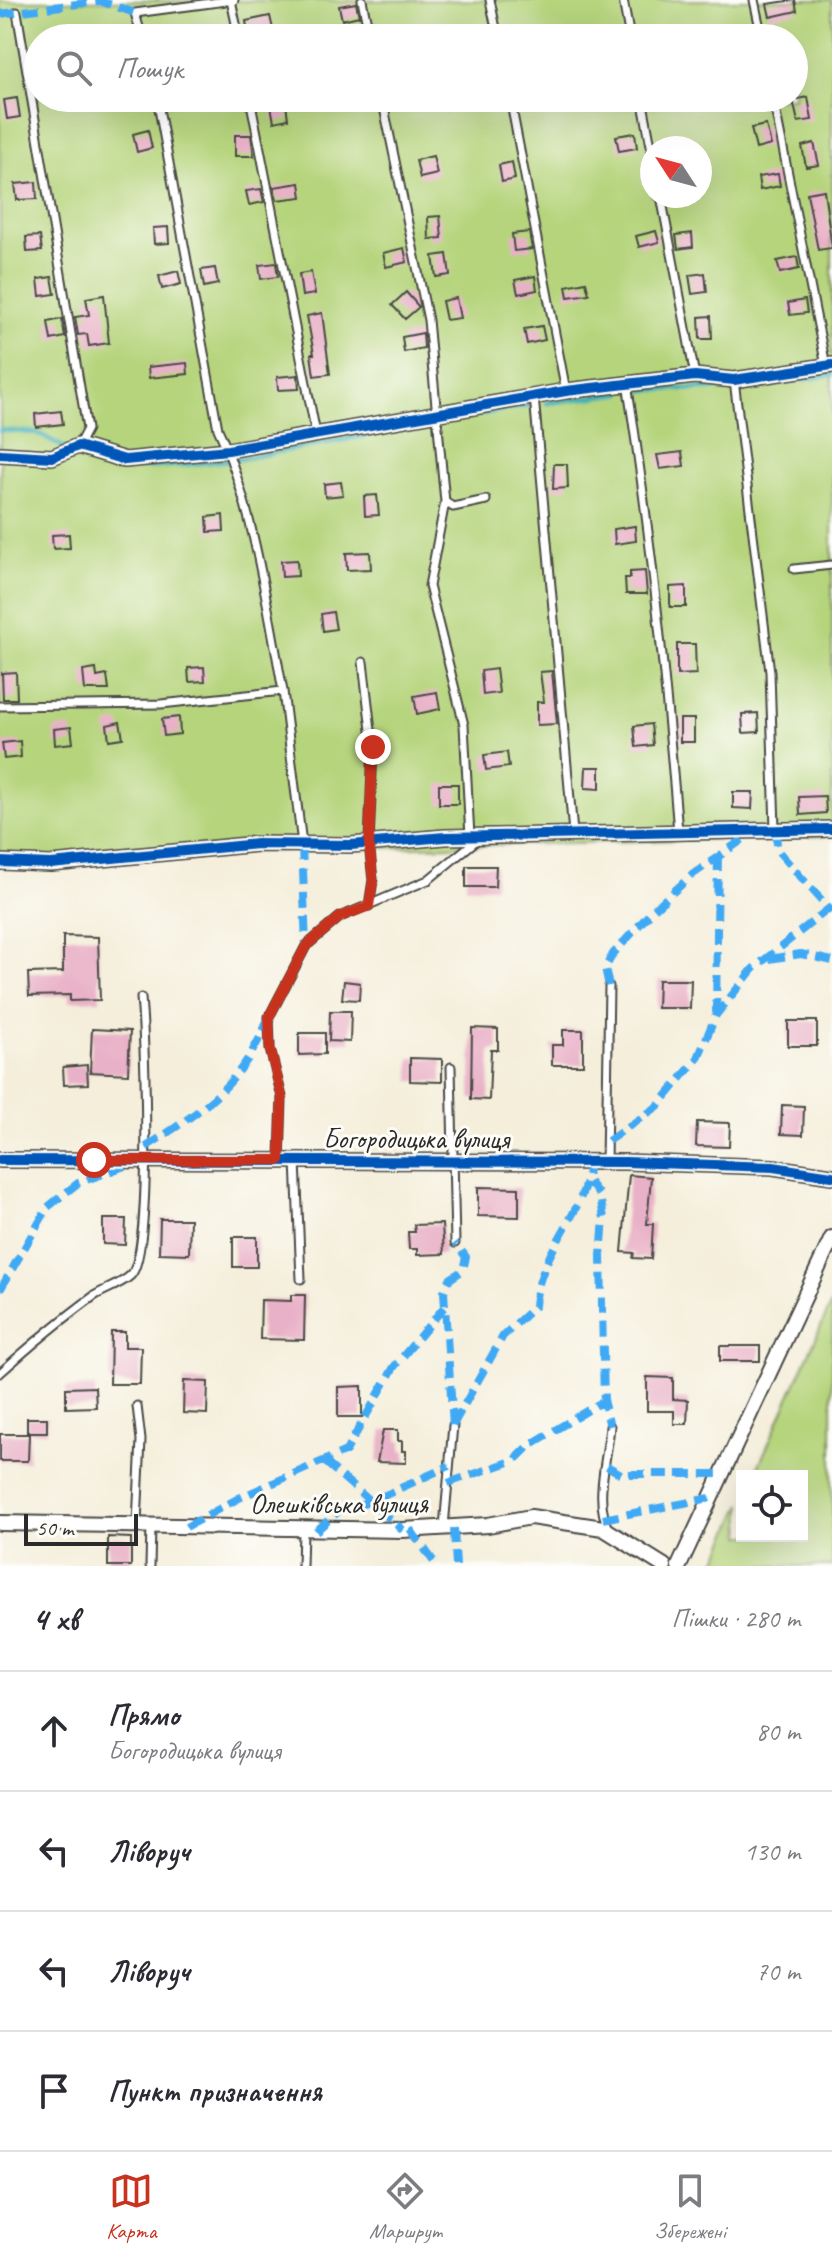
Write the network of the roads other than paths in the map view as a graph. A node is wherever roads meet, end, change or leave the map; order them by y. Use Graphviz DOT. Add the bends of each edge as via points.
graph roads {
  1 [pos="233,0"];
  2 [pos="362,0"];
  3 [pos="490,0"];
  4 [pos="623,0"];
  5 [pos="754,0"];
  6 [pos="17,12"];
  7 [pos="138,24"];
  8 [pos="237,24"];
  9 [pos="367,24"];
  10 [pos="495,24"];
  11 [pos="627,24"];
  12 [pos="759,24"];
  13 [pos="24,54"];
  14 [pos="34,112"];
  15 [pos="160,112"];
  16 [pos="253,112"];
  17 [pos="385,112"];
  18 [pos="513,112"];
  19 [pos="645,112"];
  20 [pos="776,112"];
  21 [pos="649,136"];
  22 [pos="663,208"];
  23 [pos="829,366"];
  24 [pos="695,376"];
  25 [pos="627,383"];
  26 [pos="734,385"];
  27 [pos="566,391"];
  28 [pos="534,396"];
  29 [pos="436,415"];
  30 [pos="316,436"];
  31 [pos="72,449"];
  32 [pos="228,450"];
  33 [pos="0,454"];
  34 [pos="486,500"];
  35 [pos="445,502"];
  36 [pos="832,565"];
  37 [pos="794,569"];
  38 [pos="363,662"];
  39 [pos="283,691"];
  40 [pos="0,706"];
  41 [pos="775,829"];
  42 [pos="832,829"];
  43 [pos="678,832"];
  44 [pos="573,836"];
  45 [pos="475,837"];
  46 [pos="369,843"];
  47 [pos="302,845"];
  48 [pos="0,862"];
  49 [pos="369,906"];
  50 [pos="609,986"];
  51 [pos="141,998"];
  52 [pos="451,1067"];
  53 [pos="0,1160"];
  54 [pos="143,1160"];
  55 [pos="288,1160"];
  56 [pos="453,1162"];
  57 [pos="606,1162"];
  58 [pos="832,1176"];
  59 [pos="832,1238"];
  60 [pos="455,1243"];
  61 [pos="301,1279"];
  62 [pos="0,1373"];
  63 [pos="137,1406"];
  64 [pos="453,1425"];
  65 [pos="610,1426"];
  66 [pos="0,1523"];
  67 [pos="144,1524"];
  68 [pos="444,1529"];
  69 [pos="303,1531"];
  70 [pos="613,1534"];
  71 [pos="150,1566"];
  72 [pos="302,1566"];
  73 [pos="664,1566"];
  74 [pos="679,1566"];
  1 -- 7 [label="lane" via="135,13"];
  1 -- 8 [label="lane"];
  2 -- 9 [label="lane"];
  3 -- 10 [label="lane"];
  4 -- 11 [label="lane"];
  5 -- 12 [label="lane"];
  6 -- 13 [label="lane"];
  14 -- 31 [label="lane" via="87,429"];
  15 -- 32 [label="lane" via="218,429"];
  16 -- 30 [label="lane"];
  17 -- 29 [label="lane" via="428,320"];
  18 -- 27 [label="lane"];
  19 -- 21 [label="lane"];
  20 -- 23 [label="lane"];
  22 -- 24 [label="lane"];
  23 -- 26 [label="street"];
  24 -- 25 [label="street"];
  24 -- 26 [label="street"];
  25 -- 27 [label="street"];
  25 -- 43 [label="lane" via="650,527"];
  26 -- 41 [label="lane" via="770,672"];
  27 -- 28 [label="street"];
  28 -- 29 [label="street"];
  28 -- 44 [label="lane"];
  29 -- 30 [label="street"];
  29 -- 35 [label="lane"];
  30 -- 32 [label="street"];
  31 -- 32 [label="street" via="125,460"];
  31 -- 33 [label="street" via="52,457"];
  32 -- 39 [label="lane" via="262,579"];
  34 -- 35 [label="lane" via="453,507"];
  35 -- 45 [label="lane" via="429,586 464,725"];
  36 -- 37 [label="lane"];
  38 -- 46 [label="lane" via="373,747"];
  39 -- 40 [label="lane" via="161,704"];
  39 -- 47 [label="lane"];
  41 -- 42 [label="street"];
  41 -- 43 [label="street"];
  43 -- 44 [label="street"];
  44 -- 45 [label="street"];
  45 -- 46 [label="street"];
  45 -- 49 [label="lane" via="428,880"];
  46 -- 47 [label="street"];
  46 -- 49 [label="lane"];
  47 -- 48 [label="street" via="257,844 51,864"];
  49 -- 55 [label="lane" via="340,917 306,946 269,1017"];
  50 -- 57 [label="lane"];
  51 -- 54 [label="lane"];
  52 -- 56 [label="lane"];
  53 -- 54 [label="street, Богородицька вулиця"];
  54 -- 55 [label="street, Богородицька вулиця"];
  54 -- 62 [label="lane" via="142,1253 131,1274 43,1334"];
  55 -- 56 [label="street, Богородицька вулиця"];
  55 -- 61 [label="lane"];
  56 -- 57 [label="street, Богородицька вулиця"];
  56 -- 60 [label="lane"];
  57 -- 58 [label="street, Богородицька вулиця" via="773,1167"];
  59 -- 74 [label="street"];
  63 -- 67 [label="lane"];
  64 -- 68 [label="lane"];
  65 -- 70 [label="lane" via="603,1519"];
  66 -- 67 [label="street, Олешківська вулиця"];
  67 -- 69 [label="street, Олешківська вулиця"];
  67 -- 71 [label="lane"];
  68 -- 69 [label="street, Олешківська вулиця"];
  68 -- 70 [label="street, Олешківська вулиця" via="531,1517 566,1520"];
  69 -- 72 [label="lane"];
  70 -- 73 [label="street, Олешківська вулиця"];
}
